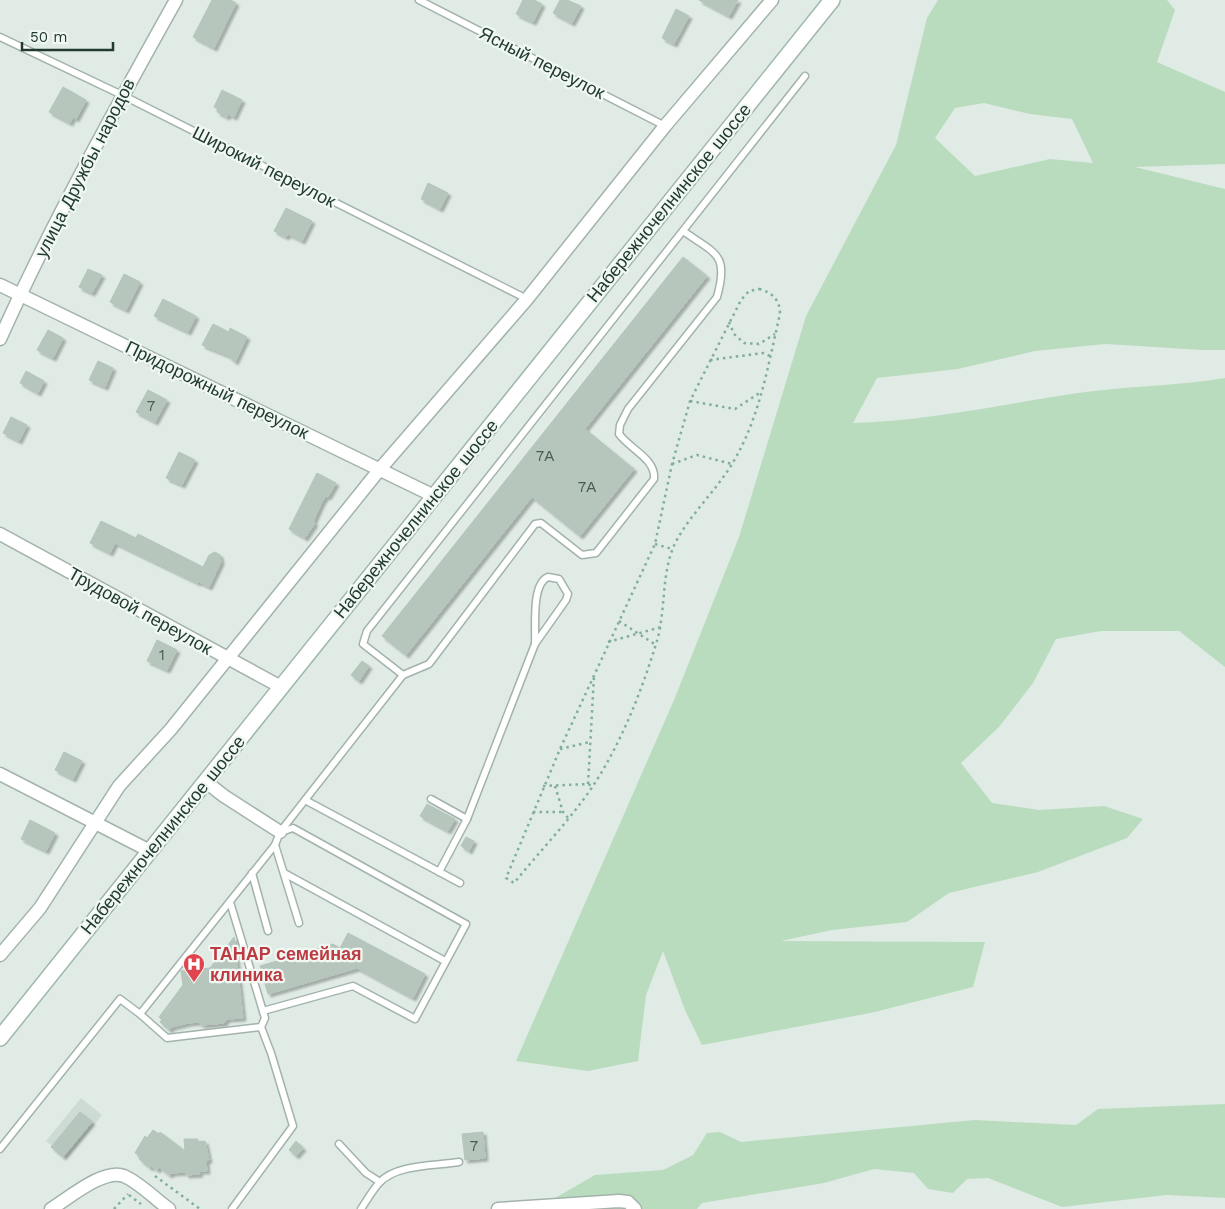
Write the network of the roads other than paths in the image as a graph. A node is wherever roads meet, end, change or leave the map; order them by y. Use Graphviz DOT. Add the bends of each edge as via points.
graph roads {
  1 [pos="176,0"];
  2 [pos="419,0"];
  3 [pos="772,0"];
  4 [pos="832,0"];
  5 [pos="0,37"];
  6 [pos="805,76"];
  7 [pos="122,96"];
  8 [pos="665,126"];
  9 [pos="683,231"];
  10 [pos="0,285"];
  11 [pos="20,295"];
  12 [pos="526,299"];
  13 [pos="0,339"];
  14 [pos="380,469"];
  15 [pos="434,496"];
  16 [pos="0,534"];
  17 [pos="535,644"];
  18 [pos="227,659"];
  19 [pos="403,675"];
  20 [pos="281,688"];
  21 [pos="0,774"];
  22 [pos="206,782"];
  23 [pos="431,799"];
  24 [pos="305,800"];
  25 [pos="467,819"];
  26 [pos="94,822"];
  27 [pos="280,832"];
  28 [pos="275,845"];
  29 [pos="150,851"];
  30 [pos="439,872"];
  31 [pos="252,873"];
  32 [pos="284,873"];
  33 [pos="460,883"];
  34 [pos="230,902"];
  35 [pos="299,923"];
  36 [pos="268,931"];
  37 [pos="0,955"];
  38 [pos="445,962"];
  39 [pos="263,1010"];
  40 [pos="140,1014"];
  41 [pos="261,1027"];
  42 [pos="3,1029"];
  43 [pos="339,1144"];
  44 [pos="0,1149"];
  45 [pos="458,1162"];
  46 [pos="380,1182"];
  47 [pos="52,1209"];
  48 [pos="169,1209"];
  49 [pos="232,1209"];
  50 [pos="361,1209"];
  51 [pos="498,1209"];
  52 [pos="635,1209"];
  1 -- 7 [label="street, улица Дружбы народов"];
  2 -- 8 [label="lane, Ясный переулок"];
  3 -- 8 [label="street"];
  4 -- 15 [label="main road, Набережночелнинское шоссе"];
  5 -- 7 [label="lane, Широкий переулок"];
  6 -- 9 [label="lane"];
  7 -- 11 [label="street, улица Дружбы народов"];
  7 -- 12 [label="lane, Широкий переулок"];
  8 -- 12 [label="street"];
  9 -- 19 [label="lane" via="367,631 363,644"];
  9 -- 19 [label="lane" via="715,253 722,264 723,275 717,297 628,409 620,425 619,434 628,446 651,462 655,470 654,479 596,554 582,555 541,523 535,524 429,664"];
  10 -- 11 [label="street, Придорожный переулок"];
  11 -- 13 [label="street, улица Дружбы народов"];
  11 -- 14 [label="street, Придорожный переулок"];
  12 -- 14 [label="street"];
  14 -- 15 [label="street, Придорожный переулок"];
  14 -- 18 [label="street"];
  15 -- 20 [label="main road, Набережночелнинское шоссе"];
  16 -- 18 [label="street, Трудовой переулок"];
  17 -- 17 [label="lane" via="566,600 566,589 554,577 543,579 537,589"];
  17 -- 25 [label="lane"];
  18 -- 20 [label="street, Трудовой переулок"];
  18 -- 26 [label="street" via="171,729 119,786"];
  19 -- 24 [label="lane"];
  20 -- 22 [label="main road, Набережночелнинское шоссе"];
  21 -- 26 [label="street"];
  22 -- 27 [label="street"];
  22 -- 29 [label="main road, Набережночелнинское шоссе"];
  23 -- 25 [label="lane"];
  24 -- 27 [label="lane"];
  24 -- 30 [label="lane"];
  25 -- 30 [label="lane"];
  26 -- 29 [label="street"];
  26 -- 37 [label="street" via="40,908"];
  27 -- 28 [label="lane"];
  27 -- 38 [label="lane" via="294,828 466,924"];
  28 -- 31 [label="lane"];
  28 -- 32 [label="lane"];
  29 -- 42 [label="main road, Набережночелнинское шоссе"];
  30 -- 33 [label="lane"];
  31 -- 34 [label="lane"];
  31 -- 36 [label="lane"];
  32 -- 35 [label="lane"];
  32 -- 38 [label="lane"];
  34 -- 39 [label="lane"];
  34 -- 40 [label="lane"];
  38 -- 39 [label="lane" via="415,1019 353,986"];
  39 -- 41 [label="lane" via="264,1024"];
  40 -- 41 [label="lane" via="167,1038"];
  40 -- 44 [label="lane" via="120,999"];
  41 -- 49 [label="lane" via="293,1126"];
  43 -- 46 [label="lane" via="366,1174"];
  45 -- 46 [label="lane" via="405,1170"];
  46 -- 50 [label="lane"];
  47 -- 48 [label="street" via="98,1179 115,1174 132,1180"];
  51 -- 52 [label="street" via="619,1201 628,1202"];
}
